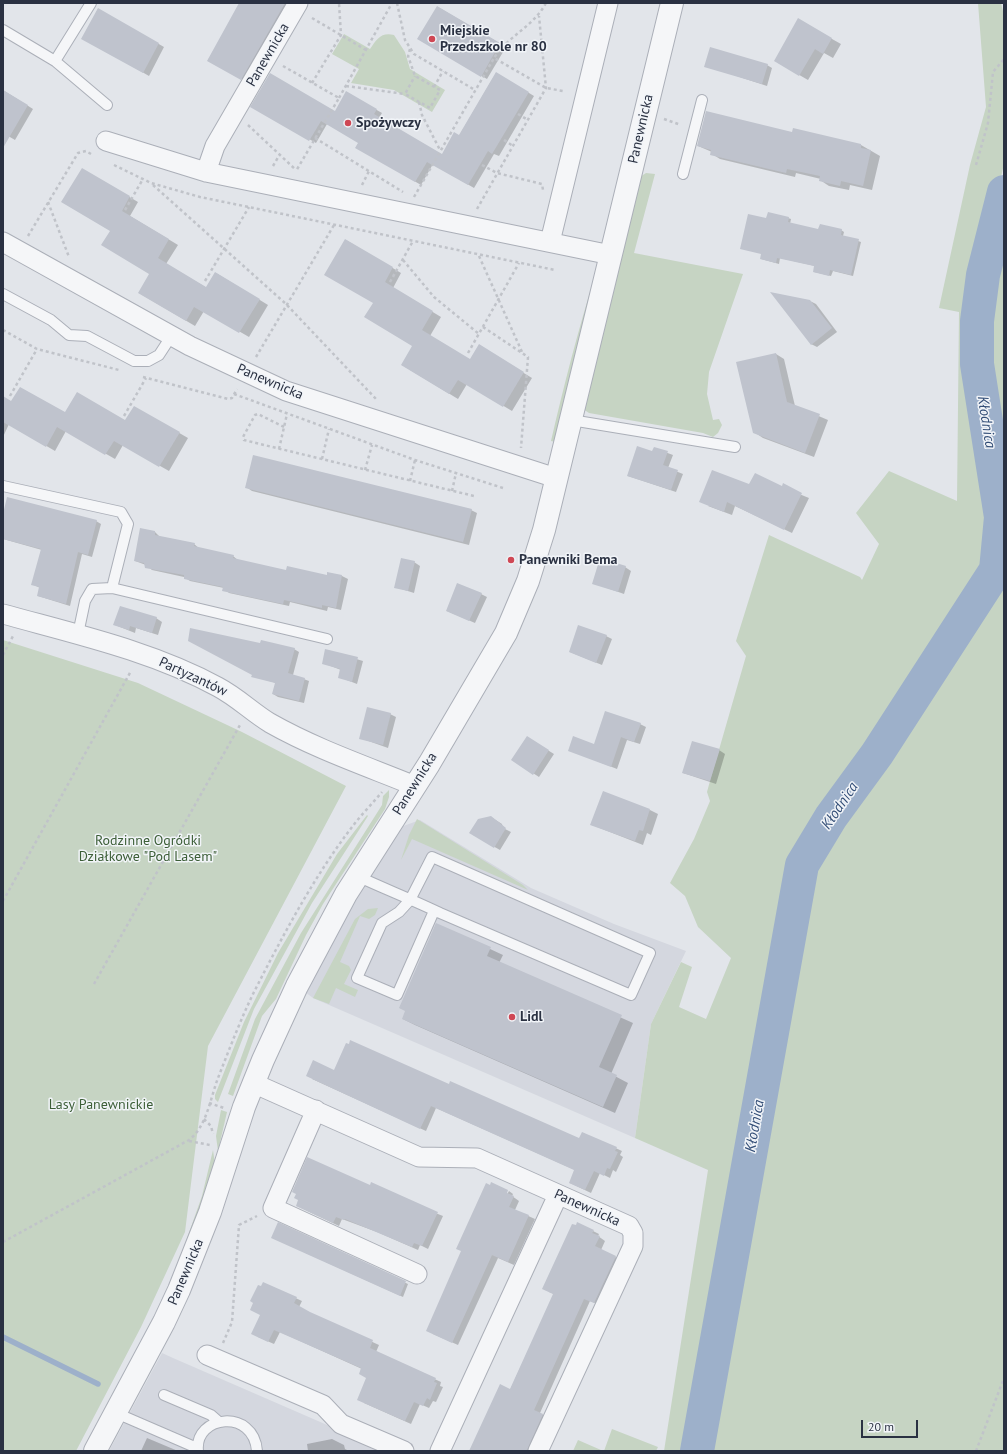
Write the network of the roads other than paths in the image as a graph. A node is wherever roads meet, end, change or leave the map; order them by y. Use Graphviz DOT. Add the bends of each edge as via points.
graph roads {
  1 [pos="91,3"];
  2 [pos="608,3"];
  3 [pos="672,3"];
  4 [pos="296,5"];
  5 [pos="3,30"];
  6 [pos="55,61"];
  7 [pos="702,100"];
  8 [pos="107,104"];
  9 [pos="99,148"];
  10 [pos="206,172"];
  11 [pos="683,174"];
  12 [pos="3,242"];
  13 [pos="550,242"];
  14 [pos="611,256"];
  15 [pos="3,294"];
  16 [pos="172,335"];
  17 [pos="570,420"];
  18 [pos="735,447"];
  19 [pos="556,478"];
  20 [pos="3,486"];
  21 [pos="112,588"];
  22 [pos="3,614"];
  23 [pos="78,634"];
  24 [pos="327,639"];
  25 [pos="415,786"];
  26 [pos="357,876"];
  27 [pos="410,900"];
  28 [pos="434,911"];
  29 [pos="254,1083"];
  30 [pos="316,1110"];
  31 [pos="558,1195"];
  32 [pos="417,1274"];
  33 [pos="212,1357"];
  34 [pos="164,1395"];
  35 [pos="116,1413"];
  36 [pos="219,1422"];
  37 [pos="197,1450"];
  38 [pos="95,1451"];
  39 [pos="257,1451"];
  40 [pos="404,1451"];
  41 [pos="440,1451"];
  42 [pos="538,1451"];
  1 -- 6 [label="lane"];
  2 -- 13 [label="street"];
  3 -- 14 [label="street, Panewnicka"];
  4 -- 10 [label="street, Panewnicka" via="215,146"];
  5 -- 6 [label="lane"];
  6 -- 8 [label="lane"];
  7 -- 11 [label="lane"];
  9 -- 10 [label="street"];
  10 -- 13 [label="street"];
  12 -- 16 [label="street, Panewnicka"];
  13 -- 14 [label="street"];
  14 -- 17 [label="street, Panewnicka"];
  15 -- 16 [label="lane" via="51,320 69,335 87,336 134,361 148,361 159,355"];
  16 -- 19 [label="street, Panewnicka" via="286,391"];
  17 -- 18 [label="lane"];
  17 -- 19 [label="street, Panewnicka"];
  19 -- 25 [label="street, Panewnicka" via="537,554 506,633"];
  20 -- 21 [label="lane" via="121,512 128,524"];
  21 -- 23 [label="lane" via="92,589 85,602"];
  21 -- 24 [label="lane"];
  22 -- 23 [label="street, Partyzantów"];
  23 -- 25 [label="street, Partyzantów" via="160,661 218,687 270,722 313,744"];
  25 -- 26 [label="street, Panewnicka"];
  26 -- 27 [label="lane"];
  26 -- 29 [label="street, Panewnicka" via="307,966"];
  27 -- 28 [label="lane"];
  27 -- 28 [label="lane" via="400,912 382,923 357,978 397,995"];
  27 -- 28 [label="lane" via="432,857 650,953 631,995"];
  29 -- 30 [label="street, Panewnicka"];
  29 -- 35 [label="street, Panewnicka" via="198,1247 164,1322"];
  30 -- 31 [label="street, Panewnicka" via="419,1157 477,1158"];
  30 -- 32 [label="street" via="273,1208"];
  31 -- 41 [label="street"];
  31 -- 42 [label="street, Panewnicka" via="629,1226 633,1233 633,1246"];
  33 -- 40 [label="street" via="323,1405 341,1424"];
  34 -- 36 [label="lane" via="211,1415"];
  35 -- 37 [label="lane"];
  35 -- 38 [label="street, Panewnicka"];
  36 -- 37 [label="lane" via="209,1427 201,1436"];
  36 -- 39 [label="lane" via="230,1421 243,1425 252,1433"];
}
